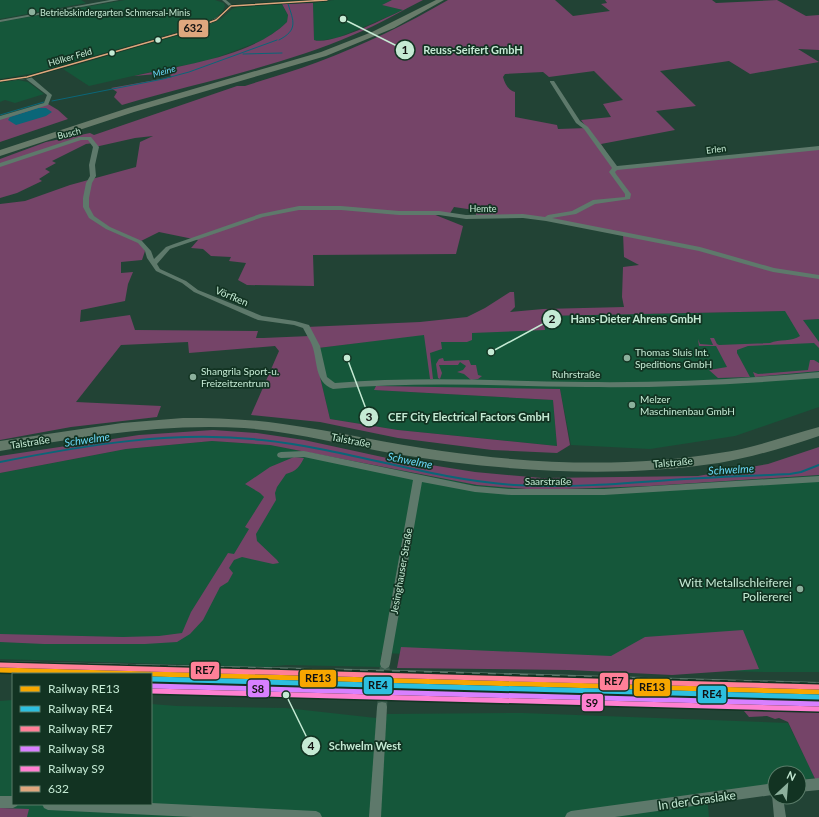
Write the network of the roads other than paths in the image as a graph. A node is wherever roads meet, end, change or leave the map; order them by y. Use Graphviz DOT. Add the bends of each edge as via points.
graph roads {
  1 [pos="84,0"];
  2 [pos="117,0"];
  3 [pos="224,0"];
  4 [pos="327,0"];
  5 [pos="432,0"];
  6 [pos="441,0"];
  7 [pos="92,4"];
  8 [pos="231,6"];
  9 [pos="0,21"];
  10 [pos="306,58"];
  11 [pos="26,77"];
  12 [pos="0,81"];
  13 [pos="552,82"];
  14 [pos="0,118"];
  15 [pos="0,147"];
  16 [pos="819,148"];
  17 [pos="0,153"];
  18 [pos="0,165"];
  19 [pos="616,168"];
  20 [pos="546,219"];
  21 [pos="108,228"];
  22 [pos="154,263"];
  23 [pos="819,277"];
  24 [pos="819,375"];
  25 [pos="333,386"];
  26 [pos="819,431"];
  27 [pos="0,446"];
  28 [pos="281,454"];
  29 [pos="418,477"];
  30 [pos="819,479"];
  31 [pos="385,664"];
  32 [pos="382,707"];
  33 [pos="819,784"];
  34 [pos="807,785"];
  35 [pos="767,790"];
  36 [pos="0,802"];
  37 [pos="12,802"];
  38 [pos="69,805"];
  39 [pos="778,805"];
  40 [pos="316,817"];
  41 [pos="375,817"];
  42 [pos="571,817"];
  43 [pos="780,817"];
  1 -- 7 [label="street"];
  2 -- 7 [label="street"];
  3 -- 8 [label="street"];
  4 -- 8 [label="street"];
  5 -- 10 [label="highway" via="375,29"];
  6 -- 10 [label="highway" via="382,31"];
  7 -- 9 [label="street"];
  8 -- 11 [label="street, Hölker Feld" via="219,18 201,26"];
  10 -- 15 [label="highway" via="87,119"];
  10 -- 17 [label="highway" via="131,110"];
  11 -- 12 [label="street, Hölker Feld"];
  11 -- 14 [label="street" via="50,94 46,104"];
  13 -- 19 [label="street" via="578,122 586,128"];
  16 -- 19 [label="street, Erlen"];
  18 -- 21 [label="street, Busch" via="81,138 89,138 96,147 92,166 93,176 86,193 86,207 91,218"];
  19 -- 20 [label="street" via="612,172 628,194 628,198 593,202 578,212"];
  20 -- 22 [label="street, Hemte" via="299,208 262,215 168,248"];
  20 -- 23 [label="street, Hemte" via="700,249 773,270"];
  21 -- 22 [label="street, Vörfken" via="140,242"];
  22 -- 25 [label="street, Vörfken" via="163,274 248,313 306,326 316,346 323,378"];
  24 -- 25 [label="street, Ruhrstraße" via="686,383 416,381"];
  26 -- 27 [label="main road, Talstraße" via="723,457 621,466 552,465 456,457 297,430 219,422 134,427"];
  28 -- 29 [label="street, Saarstraße" via="304,454"];
  29 -- 30 [label="street, Saarstraße" via="475,489 543,493 612,492"];
  29 -- 31 [label="street, Jesinghauser Straße"];
  32 -- 41 [label="street"];
  33 -- 34 [label="street"];
  35 -- 42 [label="street, In der Graslake"];
  36 -- 37 [label="street"];
  38 -- 40 [label="street"];
  39 -- 43 [label="street"];
}
